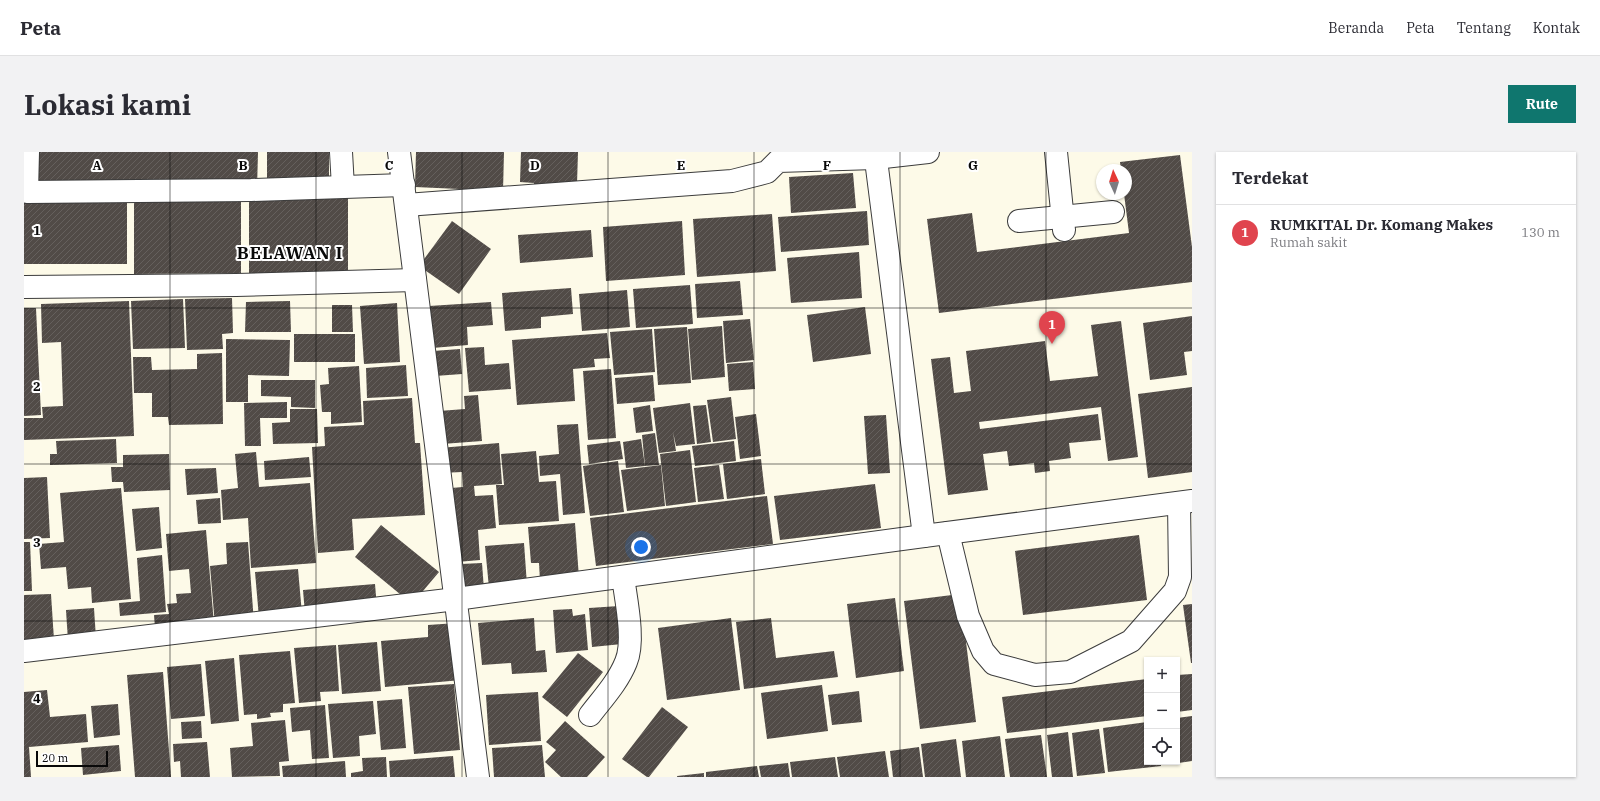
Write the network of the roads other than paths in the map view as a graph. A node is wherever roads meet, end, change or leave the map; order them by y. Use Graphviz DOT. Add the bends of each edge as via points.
graph roads {
  1 [pos="28,152"];
  2 [pos="341,152"];
  3 [pos="399,152"];
  4 [pos="928,152"];
  5 [pos="1056,152"];
  6 [pos="875,155"];
  7 [pos="776,157"];
  8 [pos="343,187"];
  9 [pos="26,192"];
  10 [pos="405,195"];
  11 [pos="1113,212"];
  12 [pos="1019,221"];
  13 [pos="1063,224"];
  14 [pos="416,280"];
  15 [pos="24,287"];
  16 [pos="1185,502"];
  17 [pos="948,533"];
  18 [pos="924,536"];
  19 [pos="623,577"];
  20 [pos="456,600"];
  21 [pos="24,652"];
  22 [pos="590,715"];
  23 [pos="478,777"];
  1 -- 9 [label="street"];
  2 -- 8 [label="street"];
  3 -- 10 [label="street"];
  4 -- 6 [label="street"];
  5 -- 13 [label="street"];
  6 -- 7 [label="street"];
  6 -- 18 [label="street"];
  7 -- 10 [label="street" via="767,172 732,181"];
  8 -- 9 [label="street"];
  8 -- 10 [label="street"];
  10 -- 14 [label="street"];
  11 -- 13 [label="street"];
  12 -- 13 [label="street"];
  14 -- 15 [label="street"];
  14 -- 20 [label="street"];
  16 -- 17 [label="street"];
  16 -- 17 [label="street" via="1180,577 1175,592 1130,641 1070,672 1035,675 994,664 983,651 968,616"];
  17 -- 18 [label="street"];
  18 -- 19 [label="street"];
  19 -- 20 [label="street"];
  19 -- 22 [label="street" via="631,643 627,660 619,677"];
  20 -- 21 [label="street"];
  20 -- 23 [label="street"];
}
